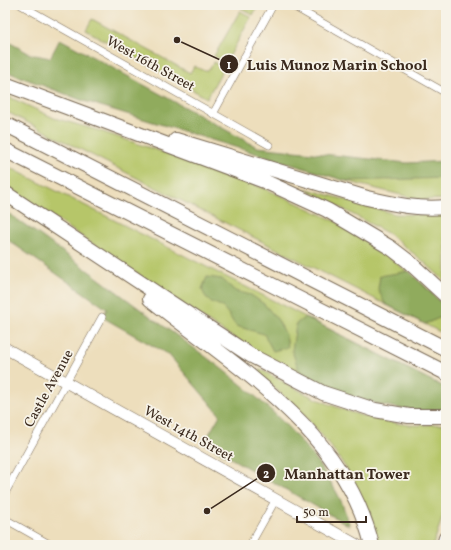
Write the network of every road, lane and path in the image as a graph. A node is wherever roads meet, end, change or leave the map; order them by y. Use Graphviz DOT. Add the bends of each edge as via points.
graph roads {
  1 [pos="21,5"];
  2 [pos="273,5"];
  3 [pos="291,5"];
  4 [pos="5,84"];
  5 [pos="446,93"];
  6 [pos="213,114"];
  7 [pos="107,121"];
  8 [pos="5,124"];
  9 [pos="269,145"];
  10 [pos="5,150"];
  11 [pos="5,193"];
  12 [pos="446,207"];
  13 [pos="71,236"];
  14 [pos="446,296"];
  15 [pos="102,317"];
  16 [pos="5,348"];
  17 [pos="446,349"];
  18 [pos="446,374"];
  19 [pos="66,382"];
  20 [pos="446,416"];
  21 [pos="5,493"];
  22 [pos="276,499"];
  23 [pos="5,519"];
  24 [pos="446,538"];
  25 [pos="50,545"];
  26 [pos="250,545"];
  27 [pos="357,545"];
  28 [pos="372,545"];
  29 [pos="444,545"];
  1 -- 6 [label="street, West 16th Street"];
  2 -- 6 [label="street"];
  3 -- 5 [label="street"];
  4 -- 7 [label="highway"];
  6 -- 9 [label="street, West 16th Street"];
  7 -- 12 [label="highway" via="219,152 367,198 398,205"];
  7 -- 14 [label="highway" via="264,181 327,210 397,253"];
  8 -- 17 [label="highway"];
  10 -- 18 [label="highway"];
  11 -- 13 [label="highway"];
  13 -- 20 [label="highway" via="250,355 322,392 375,410 409,416"];
  13 -- 28 [label="highway" via="271,392 327,451 342,472 355,496"];
  15 -- 19 [label="street, Castle Avenue"];
  16 -- 19 [label="street, West 14th Street"];
  19 -- 21 [label="street, Castle Avenue"];
  19 -- 22 [label="street, West 14th Street"];
  22 -- 26 [label="street"];
  22 -- 27 [label="street, West 14th Street"];
  23 -- 25 [label="street"];
  24 -- 29 [label="highway"];
}
